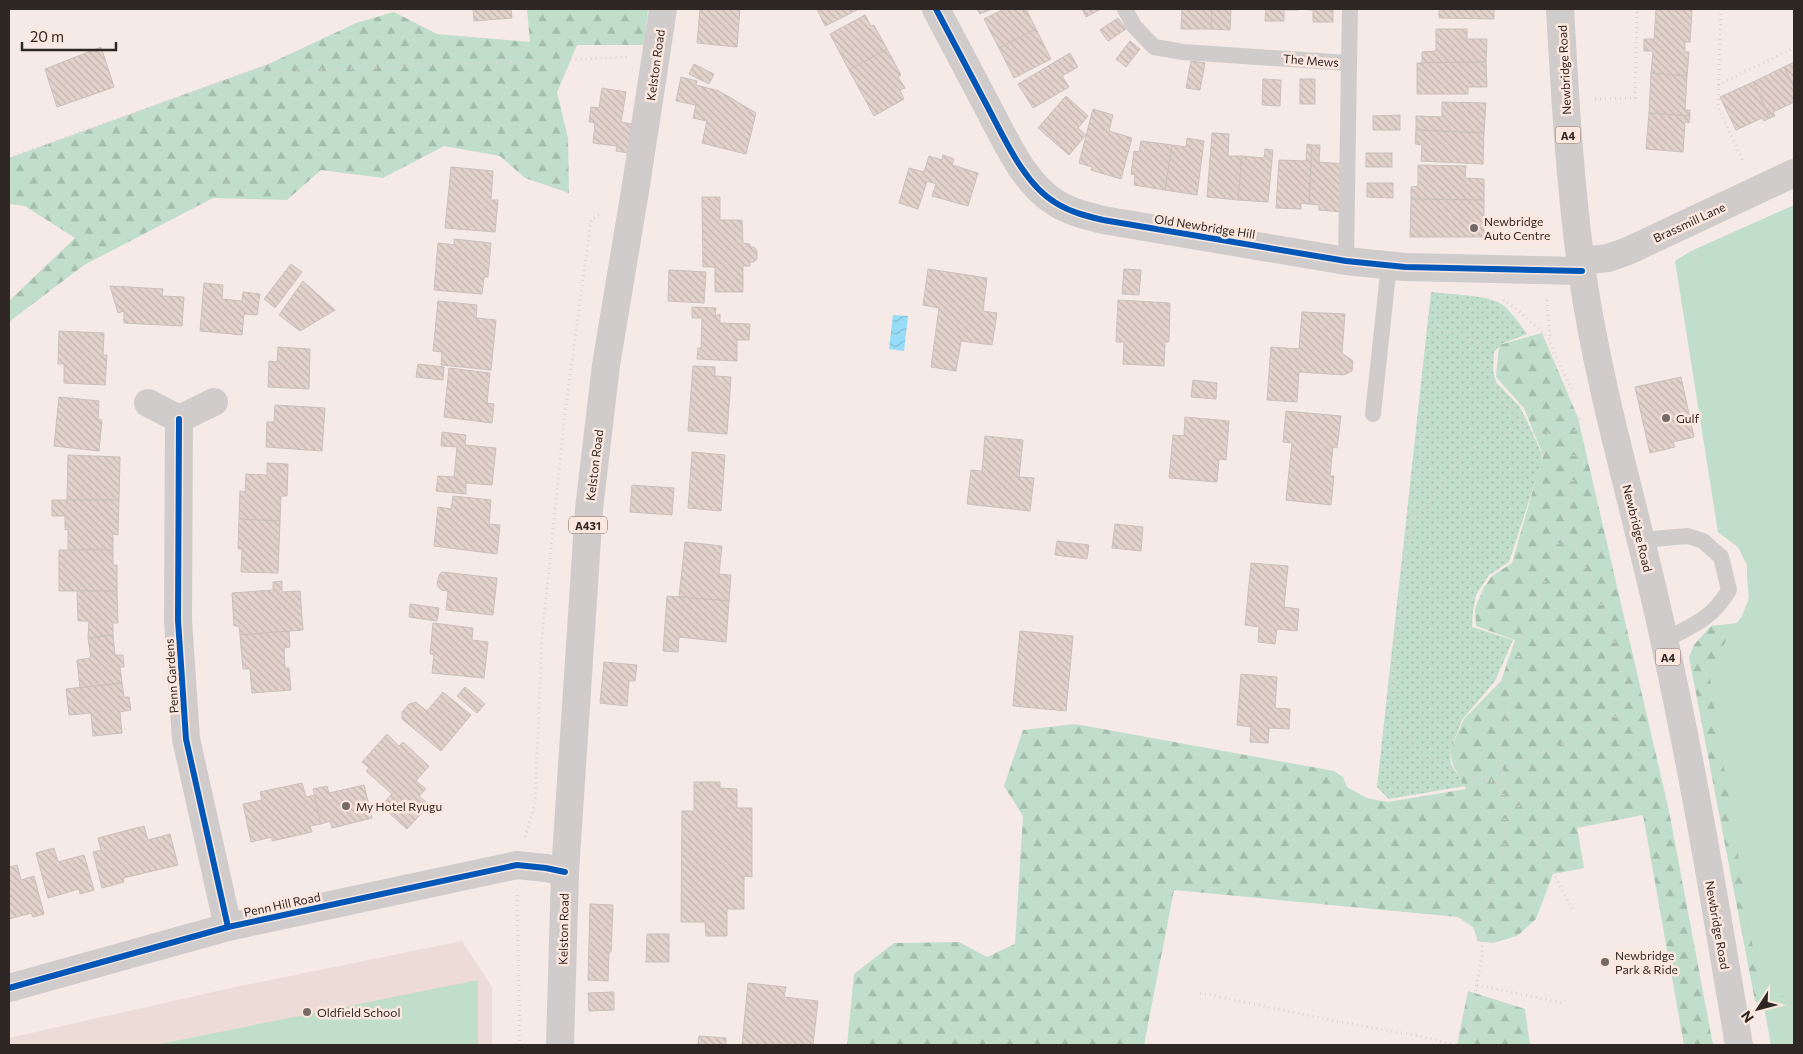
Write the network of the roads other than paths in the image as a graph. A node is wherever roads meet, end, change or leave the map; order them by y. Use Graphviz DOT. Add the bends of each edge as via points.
graph roads {
  1 [pos="663,9"];
  2 [pos="936,9"];
  3 [pos="1125,9"];
  4 [pos="1350,9"];
  5 [pos="1560,9"];
  6 [pos="1349,63"];
  7 [pos="1794,173"];
  8 [pos="1346,261"];
  9 [pos="1389,265"];
  10 [pos="1582,266"];
  11 [pos="214,402"];
  12 [pos="148,403"];
  13 [pos="1373,414"];
  14 [pos="179,418"];
  15 [pos="1641,540"];
  16 [pos="1665,640"];
  17 [pos="565,872"];
  18 [pos="228,927"];
  19 [pos="9,988"];
  20 [pos="560,1045"];
  21 [pos="1739,1045"];
  1 -- 17 [label="street, Kelston Road / A431" via="606,365 589,509"];
  2 -- 8 [label="street, Old Newbridge Hill" via="1012,151 1038,189 1055,203 1103,220"];
  3 -- 6 [label="lane, The Mews" via="1134,26 1154,47 1183,52"];
  4 -- 6 [label="lane"];
  5 -- 10 [label="street, Newbridge Road / A4" via="1567,131"];
  6 -- 8 [label="lane, The Mews"];
  7 -- 10 [label="street, Brassmill Lane" via="1628,251"];
  8 -- 9 [label="street, Old Newbridge Hill"];
  9 -- 10 [label="street, Old Newbridge Hill" via="1544,271"];
  9 -- 13 [label="lane"];
  10 -- 15 [label="street, Newbridge Road / A4" via="1609,415"];
  11 -- 14 [label="street"];
  12 -- 14 [label="street"];
  14 -- 18 [label="street, Penn Gardens" via="178,620 186,740"];
  15 -- 16 [label="street, Newbridge Road / A4"];
  15 -- 16 [label="lane" via="1688,536 1704,541 1721,557 1728,590 1721,604 1708,616"];
  16 -- 21 [label="street, Newbridge Road / A4"];
  17 -- 18 [label="street, Penn Hill Road" via="517,865"];
  17 -- 20 [label="street, Kelston Road / A431"];
  18 -- 19 [label="street, Penn Hill Road"];
}
